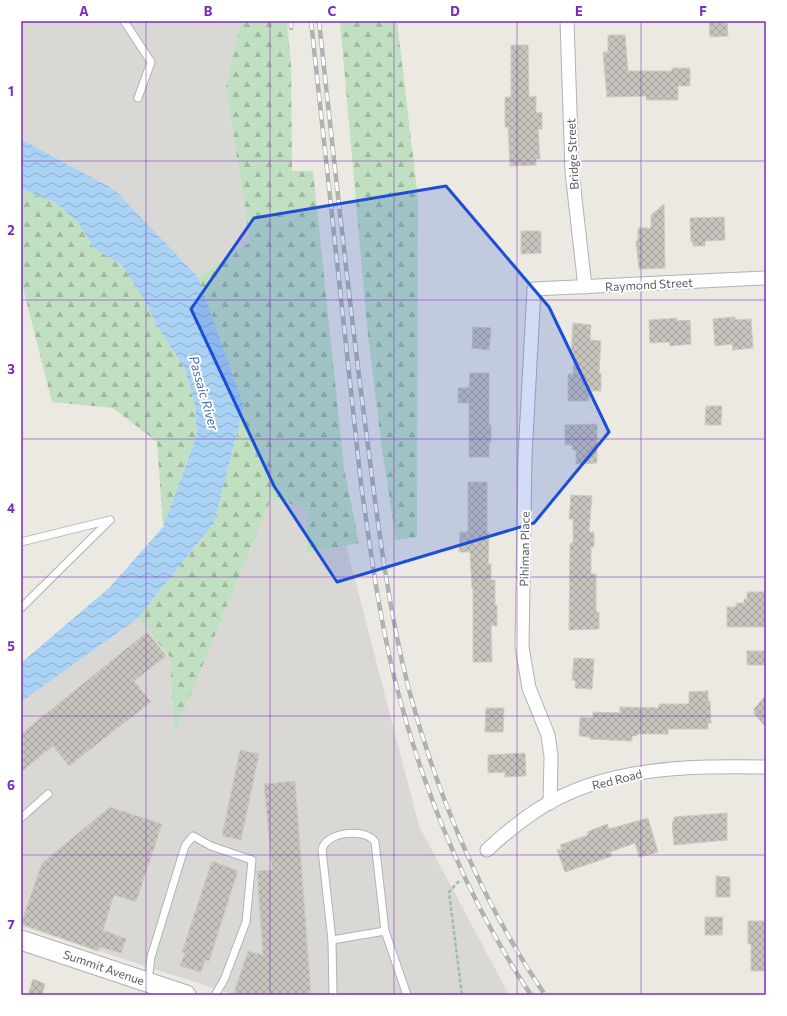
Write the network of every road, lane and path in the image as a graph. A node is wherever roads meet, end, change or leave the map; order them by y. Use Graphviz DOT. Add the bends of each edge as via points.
graph roads {
  1 [pos="124,21"];
  2 [pos="567,21"];
  3 [pos="138,98"];
  4 [pos="766,278"];
  5 [pos="585,287"];
  6 [pos="534,292"];
  7 [pos="21,542"];
  8 [pos="21,608"];
  9 [pos="766,767"];
  10 [pos="48,794"];
  11 [pos="550,802"];
  12 [pos="21,818"];
  13 [pos="488,850"];
  14 [pos="459,881"];
  15 [pos="385,931"];
  16 [pos="21,940"];
  17 [pos="332,940"];
  18 [pos="148,982"];
  19 [pos="186,995"];
  20 [pos="215,995"];
  21 [pos="333,995"];
  22 [pos="407,995"];
  23 [pos="462,995"];
  1 -- 3 [label="lane" via="150,62"];
  2 -- 5 [label="street, Bridge Street" via="572,172"];
  4 -- 5 [label="street, Raymond Street"];
  5 -- 6 [label="street, Raymond Street"];
  6 -- 11 [label="street, Pihlman Place" via="525,456 522,647 529,688 548,735 551,756"];
  7 -- 8 [label="lane" via="110,520"];
  9 -- 11 [label="street, Red Road" via="692,766 649,771 607,780"];
  10 -- 12 [label="lane"];
  11 -- 13 [label="street, Red Road" via="511,828"];
  14 -- 23 [label="path" via="449,892"];
  15 -- 17 [label="lane"];
  15 -- 17 [label="lane" via="375,842 359,832 330,838 323,845"];
  15 -- 22 [label="lane"];
  16 -- 18 [label="street, Summit Avenue"];
  17 -- 21 [label="lane"];
  18 -- 19 [label="street, Summit Avenue"];
  18 -- 20 [label="lane" via="152,957 185,846 193,836 211,846 252,860 246,922 224,980"];
}
